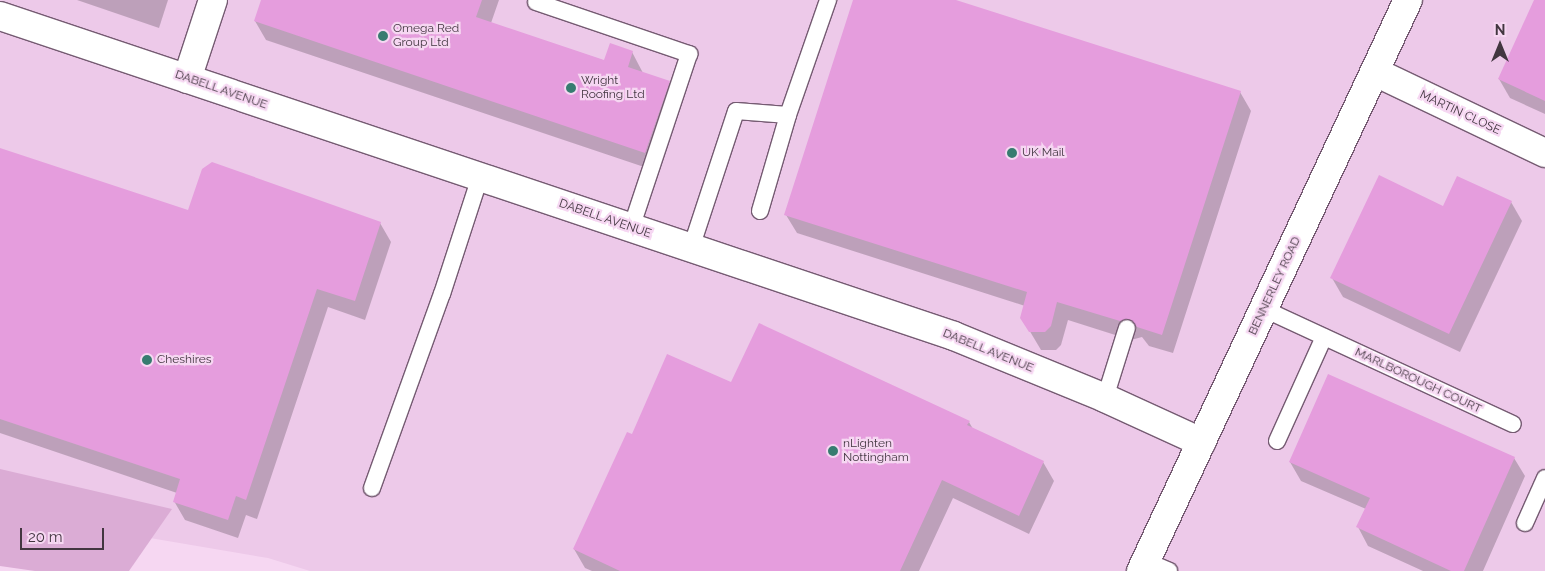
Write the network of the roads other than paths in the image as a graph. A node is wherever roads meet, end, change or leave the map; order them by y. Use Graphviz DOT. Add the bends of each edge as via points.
graph roads {
  1 [pos="213,0"];
  2 [pos="828,0"];
  3 [pos="1408,0"];
  4 [pos="536,2"];
  5 [pos="0,16"];
  6 [pos="1374,72"];
  7 [pos="187,79"];
  8 [pos="788,115"];
  9 [pos="1545,153"];
  10 [pos="480,177"];
  11 [pos="760,211"];
  12 [pos="631,228"];
  13 [pos="691,248"];
  14 [pos="1264,309"];
  15 [pos="1127,328"];
  16 [pos="1324,337"];
  17 [pos="1105,398"];
  18 [pos="1513,424"];
  19 [pos="1277,441"];
  20 [pos="1202,442"];
  21 [pos="1545,478"];
  22 [pos="372,488"];
  23 [pos="1525,523"];
  24 [pos="1152,568"];
  1 -- 7 [label="street"];
  2 -- 8 [label="lane"];
  3 -- 6 [label="street, BENNERLEY ROAD"];
  4 -- 12 [label="lane" via="689,54"];
  5 -- 7 [label="street, DABELL AVENUE"];
  6 -- 9 [label="street, MARTIN CLOSE"];
  6 -- 14 [label="street, BENNERLEY ROAD"];
  7 -- 10 [label="street, DABELL AVENUE"];
  8 -- 11 [label="lane"];
  8 -- 13 [label="lane" via="736,112"];
  10 -- 12 [label="street, DABELL AVENUE"];
  10 -- 22 [label="lane"];
  12 -- 13 [label="street, DABELL AVENUE"];
  13 -- 17 [label="street, DABELL AVENUE" via="954,336"];
  14 -- 16 [label="lane, MARLBOROUGH COURT"];
  14 -- 20 [label="street, BENNERLEY ROAD"];
  15 -- 17 [label="lane"];
  16 -- 18 [label="lane, MARLBOROUGH COURT"];
  16 -- 19 [label="lane"];
  17 -- 20 [label="street, DABELL AVENUE"];
  20 -- 24 [label="street, BENNERLEY ROAD"];
  21 -- 23 [label="lane"];
}
